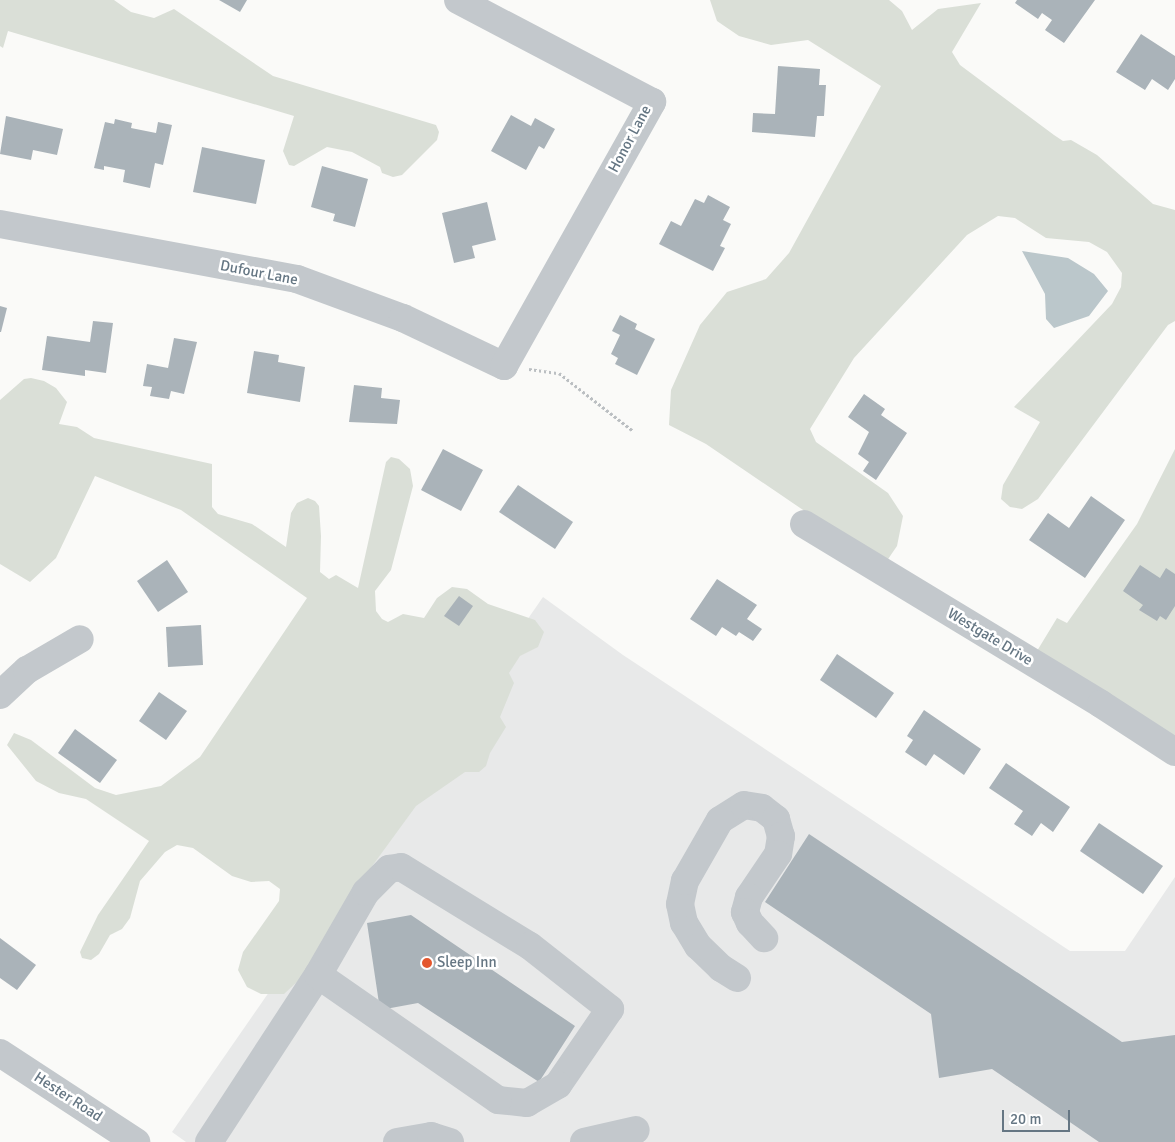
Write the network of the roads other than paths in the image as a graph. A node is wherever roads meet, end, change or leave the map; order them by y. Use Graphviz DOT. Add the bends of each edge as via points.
graph roads {
  1 [pos="458,0"];
  2 [pos="0,224"];
  3 [pos="504,366"];
  4 [pos="804,524"];
  5 [pos="80,639"];
  6 [pos="0,695"];
  7 [pos="1175,752"];
  8 [pos="764,938"];
  9 [pos="318,975"];
  10 [pos="737,978"];
  11 [pos="0,1052"];
  12 [pos="636,1130"];
  13 [pos="136,1142"];
  14 [pos="208,1142"];
  15 [pos="397,1142"];
  16 [pos="450,1142"];
  17 [pos="584,1142"];
  1 -- 3 [label="street, Honor Lane" via="652,102"];
  2 -- 3 [label="street, Dufour Lane" via="296,279 403,318"];
  4 -- 7 [label="street, Westgate Drive"];
  5 -- 6 [label="street" via="27,670"];
  8 -- 10 [label="street" via="745,912 749,897 778,854 780,836 776,819 762,808 744,805 720,820 685,881 680,904 684,923 698,946"];
  9 -- 9 [label="street" via="378,877 402,866 530,946 610,1009 558,1085 527,1103 498,1100"];
  9 -- 14 [label="street"];
  11 -- 13 [label="street, Hester Road"];
  12 -- 17 [label="street"];
  15 -- 16 [label="street" via="431,1136"];
}
